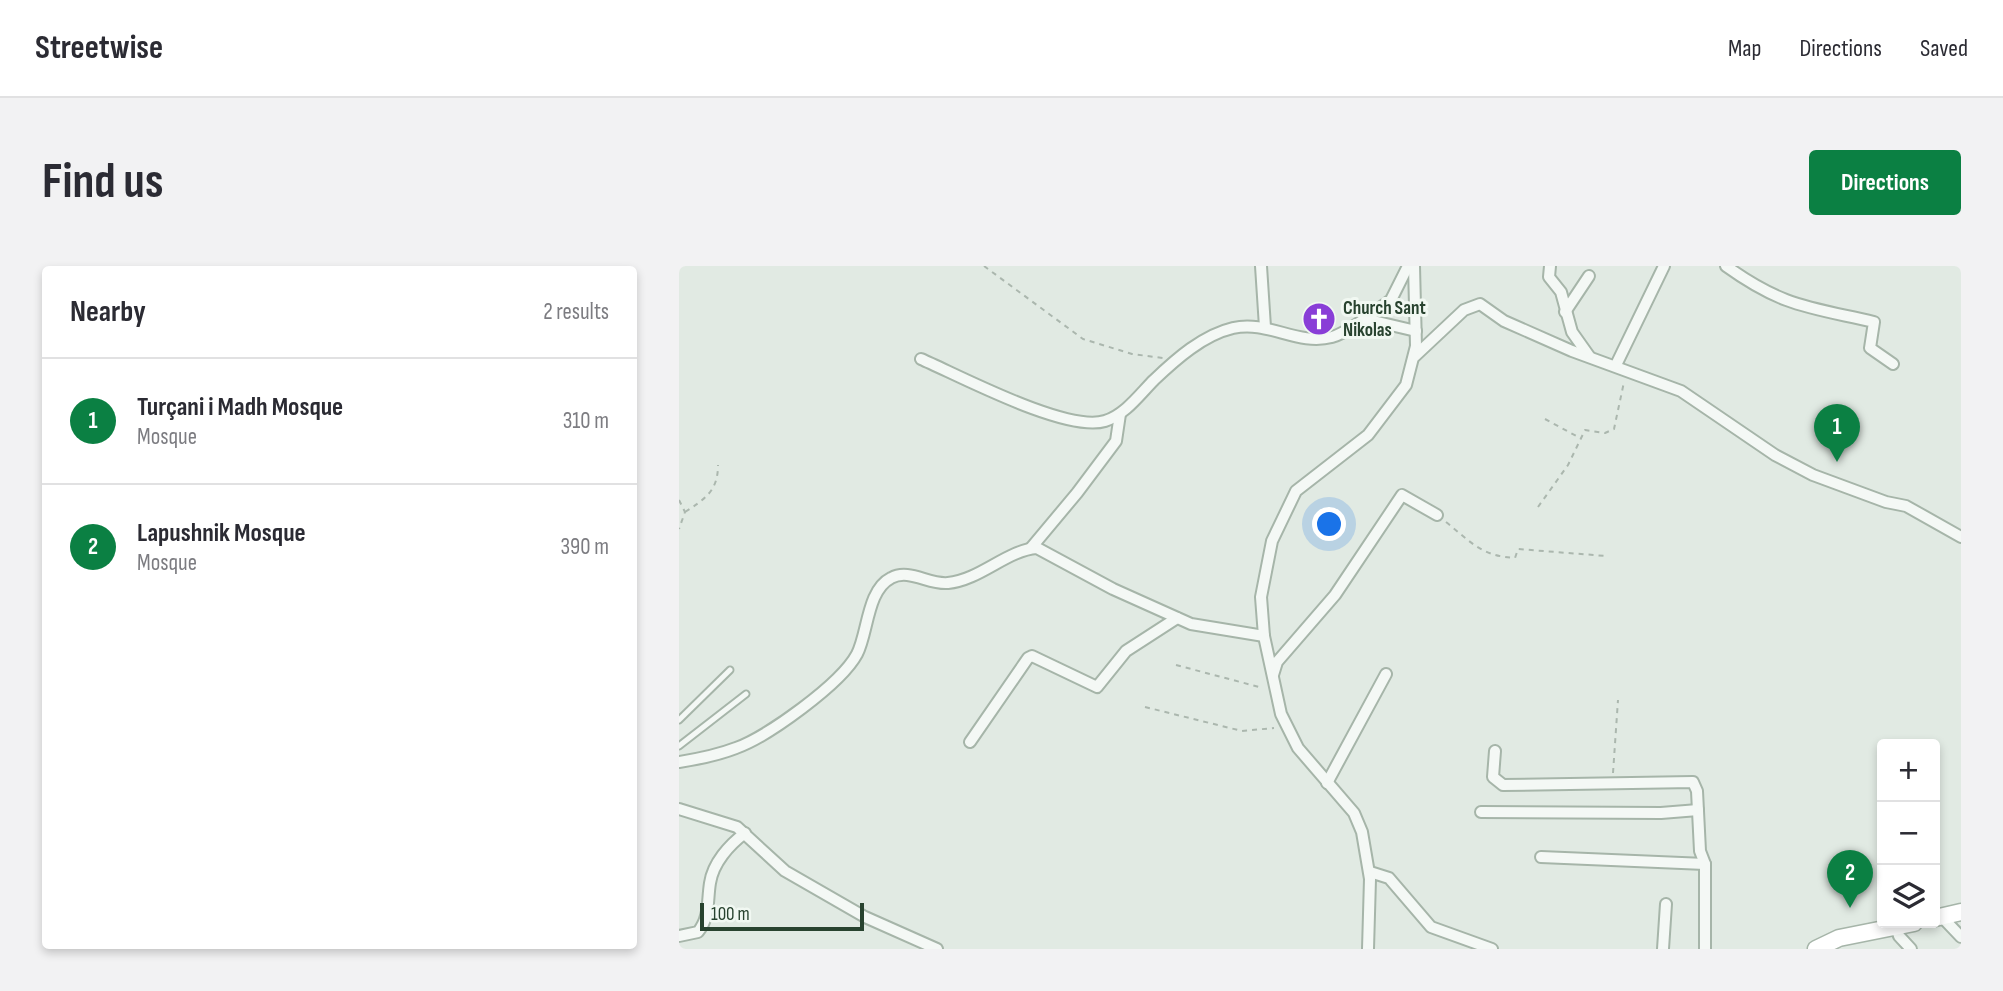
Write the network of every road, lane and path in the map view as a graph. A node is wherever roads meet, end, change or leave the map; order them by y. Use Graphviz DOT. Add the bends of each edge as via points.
graph roads {
  1 [pos="983,266"];
  2 [pos="1261,266"];
  3 [pos="1408,266"];
  4 [pos="1414,266"];
  5 [pos="1550,266"];
  6 [pos="1664,266"];
  7 [pos="1726,266"];
  8 [pos="1589,276"];
  9 [pos="1565,312"];
  10 [pos="1365,319"];
  11 [pos="1265,327"];
  12 [pos="1416,331"];
  13 [pos="1415,356"];
  14 [pos="1589,356"];
  15 [pos="921,359"];
  16 [pos="1176,359"];
  17 [pos="1893,364"];
  18 [pos="1620,367"];
  19 [pos="1119,414"];
  20 [pos="1545,419"];
  21 [pos="1580,438"];
  22 [pos="718,465"];
  23 [pos="679,500"];
  24 [pos="1538,508"];
  25 [pos="685,512"];
  26 [pos="1437,515"];
  27 [pos="679,529"];
  28 [pos="1961,537"];
  29 [pos="1031,548"];
  30 [pos="1606,556"];
  31 [pos="1177,618"];
  32 [pos="1264,636"];
  33 [pos="1176,665"];
  34 [pos="730,670"];
  35 [pos="1386,674"];
  36 [pos="1273,675"];
  37 [pos="1276,691"];
  38 [pos="746,694"];
  39 [pos="1618,700"];
  40 [pos="1145,707"];
  41 [pos="679,720"];
  42 [pos="1286,726"];
  43 [pos="970,742"];
  44 [pos="679,746"];
  45 [pos="1495,751"];
  46 [pos="679,762"];
  47 [pos="1327,783"];
  48 [pos="1613,783"];
  49 [pos="679,809"];
  50 [pos="1698,810"];
  51 [pos="1481,812"];
  52 [pos="745,833"];
  53 [pos="1541,857"];
  54 [pos="1705,864"];
  55 [pos="1370,872"];
  56 [pos="1666,904"];
  57 [pos="1961,912"];
  58 [pos="1940,917"];
  59 [pos="1940,919"];
  60 [pos="1891,928"];
  61 [pos="1896,928"];
  62 [pos="679,936"];
  63 [pos="1961,937"];
  64 [pos="937,949"];
  65 [pos="1368,949"];
  66 [pos="1492,949"];
  67 [pos="1663,949"];
  68 [pos="1705,949"];
  69 [pos="1816,949"];
  70 [pos="1911,949"];
  1 -- 16 [label="path" via="1083,339 1132,354"];
  2 -- 11 [label="street"];
  3 -- 10 [label="street" via="1391,300"];
  4 -- 12 [label="street"];
  5 -- 9 [label="street" via="1549,277 1561,292"];
  6 -- 18 [label="street"];
  7 -- 17 [label="street" via="1785,302 1874,322 1870,348"];
  8 -- 9 [label="street"];
  9 -- 14 [label="street"];
  10 -- 11 [label="street" via="1324,339 1297,338"];
  10 -- 12 [label="street"];
  11 -- 16 [label="street" via="1231,328"];
  12 -- 13 [label="street"];
  13 -- 14 [label="street" via="1464,310 1480,304 1504,321"];
  13 -- 32 [label="street" via="1406,385 1382,421 1304,483 1288,505 1264,574"];
  14 -- 18 [label="street"];
  15 -- 19 [label="street" via="1076,422 1103,422"];
  16 -- 19 [label="street"];
  18 -- 21 [label="path" via="1624,386 1614,429 1605,433 1585,430"];
  18 -- 28 [label="street" via="1681,391 1775,455 1813,475 1906,506"];
  19 -- 29 [label="street" via="1116,440"];
  20 -- 21 [label="path"];
  21 -- 24 [label="path" via="1568,465"];
  22 -- 25 [label="path" via="711,495"];
  23 -- 25 [label="path"];
  25 -- 27 [label="path"];
  26 -- 30 [label="path" via="1493,557 1515,558 1518,549"];
  26 -- 36 [label="street" via="1402,495 1335,595 1277,662"];
  29 -- 31 [label="street" via="1042,549"];
  29 -- 46 [label="street" via="969,578 947,583 908,575 891,578 877,593 857,654 835,681 761,737"];
  31 -- 32 [label="street"];
  31 -- 43 [label="street" via="1126,651 1097,687 1045,661 1028,658"];
  32 -- 36 [label="street"];
  33 -- 37 [label="path"];
  34 -- 41 [label="lane"];
  35 -- 47 [label="street"];
  36 -- 37 [label="street"];
  37 -- 42 [label="street"];
  38 -- 44 [label="lane"];
  39 -- 48 [label="path"];
  40 -- 42 [label="path" via="1242,731"];
  42 -- 47 [label="street"];
  45 -- 48 [label="street" via="1493,777 1503,785"];
  47 -- 55 [label="street" via="1358,820"];
  48 -- 50 [label="street" via="1693,782"];
  49 -- 52 [label="street"];
  50 -- 51 [label="street"];
  50 -- 54 [label="street"];
  52 -- 62 [label="street" via="727,849 713,873 705,924 698,932"];
  52 -- 64 [label="street" via="785,871 865,917"];
  53 -- 54 [label="street"];
  54 -- 68 [label="street"];
  55 -- 65 [label="street"];
  55 -- 66 [label="street" via="1389,878 1431,927"];
  56 -- 67 [label="street"];
  57 -- 58 [label="street"];
  59 -- 63 [label="street"];
  60 -- 69 [label="street" via="1839,938"];
  61 -- 70 [label="street"];
}
